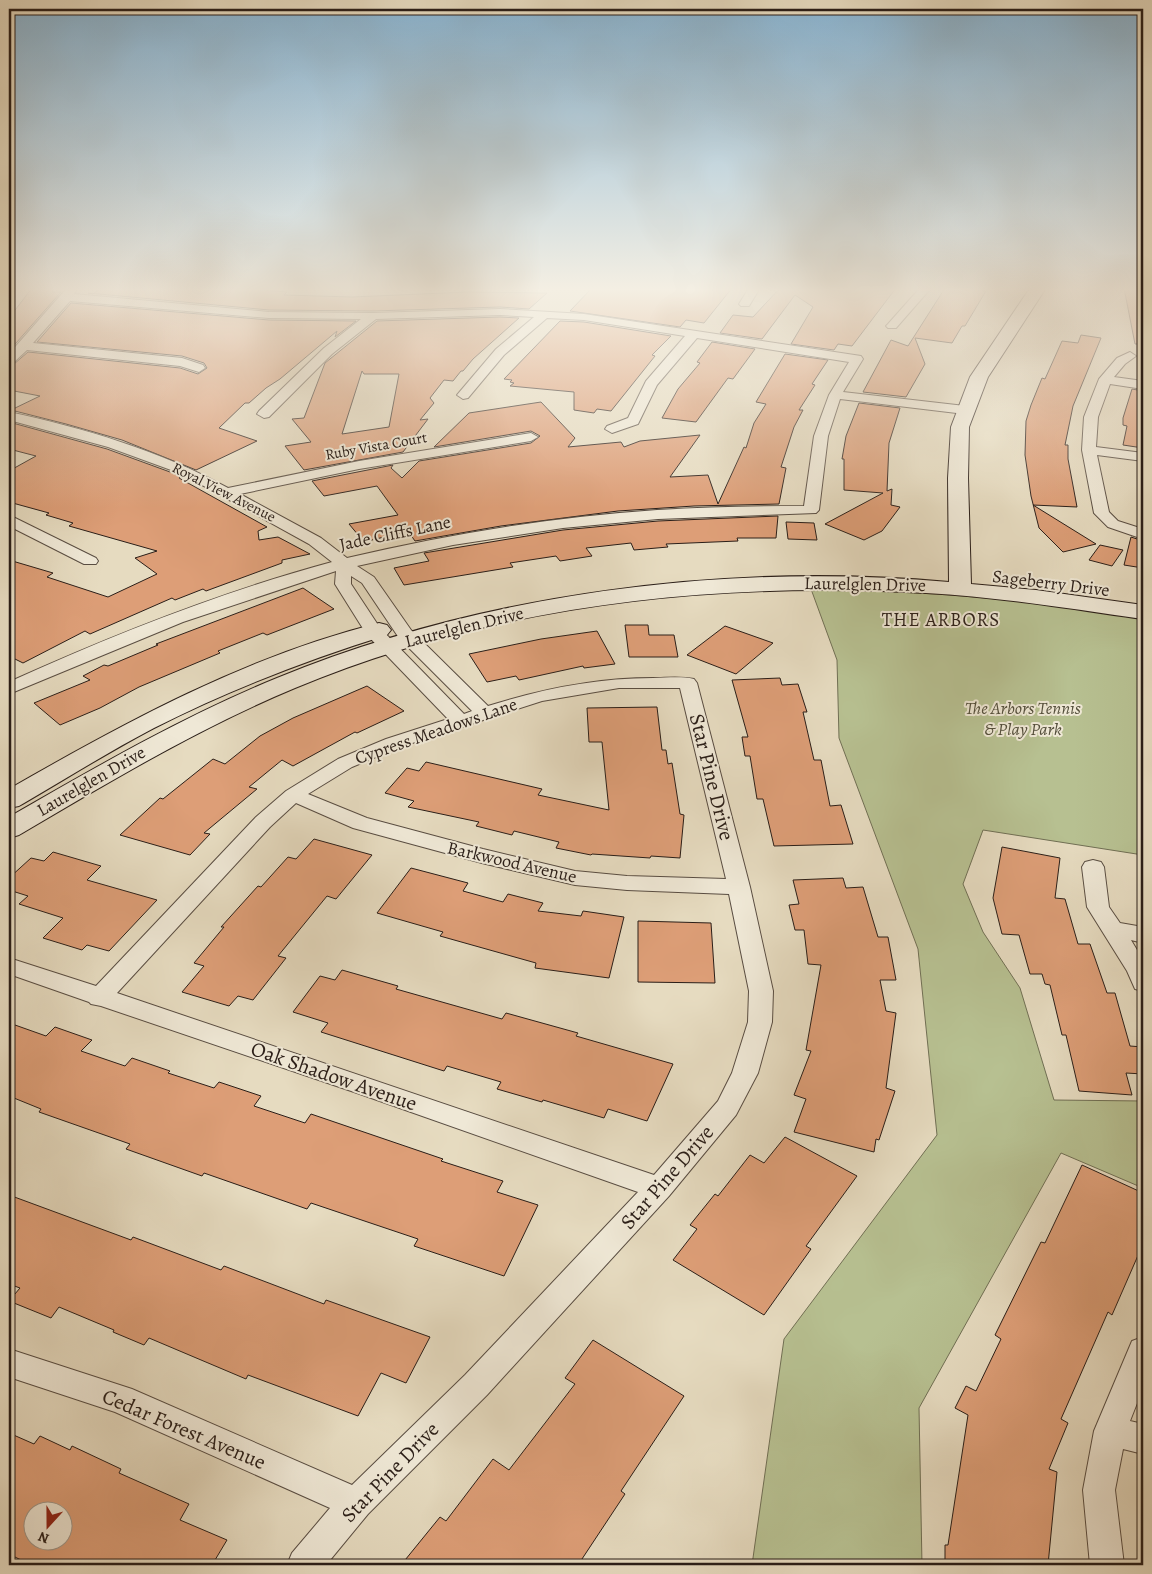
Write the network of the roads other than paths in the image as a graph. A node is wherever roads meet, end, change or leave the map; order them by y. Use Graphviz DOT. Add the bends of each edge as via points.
graph roads {
  1 [pos="177,361"];
  2 [pos="317,361"];
  3 [pos="492,361"];
  4 [pos="669,361"];
  5 [pos="856,361"];
  6 [pos="989,361"];
  7 [pos="1121,361"];
  8 [pos="199,368"];
  9 [pos="1105,379"];
  10 [pos="1143,385"];
  11 [pos="463,395"];
  12 [pos="835,395"];
  13 [pos="965,410"];
  14 [pos="264,414"];
  15 [pos="9,416"];
  16 [pos="612,428"];
  17 [pos="531,438"];
  18 [pos="1089,450"];
  19 [pos="1143,457"];
  20 [pos="228,492"];
  21 [pos="9,520"];
  22 [pos="1143,534"];
  23 [pos="90,561"];
  24 [pos="344,564"];
  25 [pos="960,580"];
  26 [pos="1143,596"];
  27 [pos="1143,612"];
  28 [pos="392,636"];
  29 [pos="688,683"];
  30 [pos="9,689"];
  31 [pos="484,713"];
  32 [pos="460,722"];
  33 [pos="293,795"];
  34 [pos="9,800"];
  35 [pos="9,829"];
  36 [pos="1093,867"];
  37 [pos="739,887"];
  38 [pos="1111,929"];
  39 [pos="1143,934"];
  40 [pos="9,966"];
  41 [pos="1143,983"];
  42 [pos="99,998"];
  43 [pos="659,1188"];
  44 [pos="1143,1351"];
  45 [pos="9,1363"];
  46 [pos="1110,1431"];
  47 [pos="1143,1439"];
  48 [pos="356,1503"];
  49 [pos="304,1565"];
  50 [pos="1107,1565"];
  1 -- 8 [label="street"];
  2 -- 14 [label="street"];
  3 -- 11 [label="street"];
  4 -- 16 [label="street" via="651,384 633,421"];
  5 -- 12 [label="street"];
  6 -- 13 [label="street"];
  7 -- 9 [label="street"];
  9 -- 10 [label="street"];
  9 -- 18 [label="street" via="1091,417"];
  12 -- 13 [label="street"];
  12 -- 24 [label="street, Jade Cliffs Lane" via="821,436 811,510 711,511 564,524 473,538"];
  13 -- 25 [label="street" via="958,444"];
  15 -- 20 [label="street, Royal View Avenue" via="113,444 187,471"];
  17 -- 20 [label="street, Ruby Vista Court" via="358,465"];
  18 -- 19 [label="street"];
  18 -- 22 [label="street" via="1102,513 1113,524"];
  20 -- 24 [label="street, Royal View Avenue" via="315,541"];
  21 -- 23 [label="street"];
  24 -- 28 [label="street, Royal View Avenue" via="368,580"];
  24 -- 28 [label="street" via="343,584"];
  24 -- 30 [label="street, Jade Cliffs Lane" via="154,626 74,658"];
  25 -- 26 [label="street, Sageberry Drive" via="1038,580"];
  25 -- 27 [label="street, Sageberry Drive"];
  25 -- 28 [label="street, Laurelglen Drive" via="898,568 810,567 679,573 544,591 456,609"];
  28 -- 31 [label="street"];
  28 -- 32 [label="street"];
  28 -- 34 [label="street, Laurelglen Drive" via="280,664 197,699 112,741"];
  28 -- 35 [label="street, Laurelglen Drive" via="218,713 126,761"];
  29 -- 31 [label="street, Cypress Meadows Lane" via="619,683 578,688 538,696"];
  29 -- 37 [label="street, Star Pine Drive"];
  31 -- 32 [label="street, Cypress Meadows Lane"];
  32 -- 33 [label="street, Cypress Meadows Lane" via="393,743 345,763"];
  33 -- 37 [label="street, Barkwood Avenue" via="360,822 575,878"];
  33 -- 42 [label="street, Cypress Meadows Lane" via="263,822"];
  36 -- 38 [label="street" via="1098,908"];
  37 -- 43 [label="street, Star Pine Drive" via="761,991 760,1022 746,1073 727,1108"];
  38 -- 39 [label="street"];
  38 -- 41 [label="street"];
  40 -- 42 [label="street, Oak Shadow Avenue"];
  42 -- 43 [label="street, Oak Shadow Avenue"];
  43 -- 48 [label="street, Star Pine Drive" via="476,1385"];
  44 -- 46 [label="street"];
  45 -- 48 [label="street, Cedar Forest Avenue" via="121,1399"];
  46 -- 47 [label="street"];
  46 -- 50 [label="street" via="1099,1490"];
  48 -- 49 [label="street, Star Pine Drive"];
}
